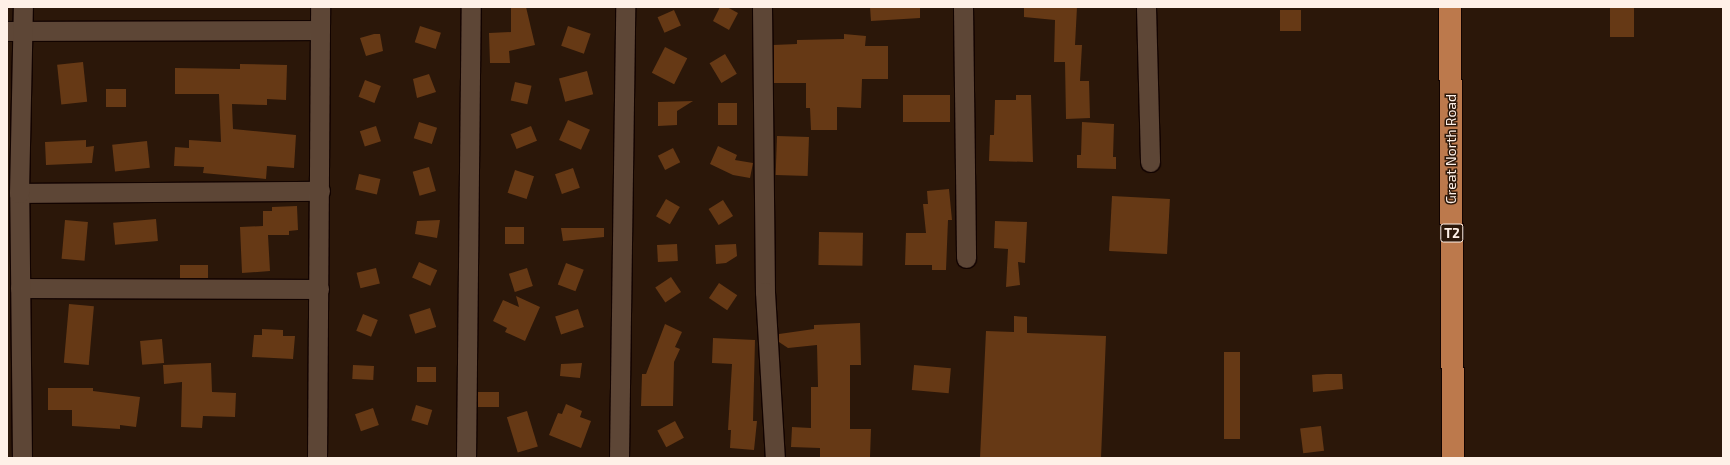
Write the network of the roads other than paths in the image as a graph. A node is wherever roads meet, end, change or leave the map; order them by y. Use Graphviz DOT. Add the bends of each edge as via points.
graph roads {
  1 [pos="23,7"];
  2 [pos="320,7"];
  3 [pos="471,7"];
  4 [pos="625,7"];
  5 [pos="762,7"];
  6 [pos="963,7"];
  7 [pos="1146,7"];
  8 [pos="1450,7"];
  9 [pos="319,30"];
  10 [pos="14,31"];
  11 [pos="1150,162"];
  12 [pos="15,187"];
  13 [pos="320,191"];
  14 [pos="966,258"];
  15 [pos="20,288"];
  16 [pos="319,289"];
  17 [pos="7,456"];
  18 [pos="22,458"];
  19 [pos="33,458"];
  20 [pos="317,458"];
  21 [pos="466,458"];
  22 [pos="619,458"];
  23 [pos="775,458"];
  24 [pos="1453,458"];
  1 -- 10 [label="street"];
  2 -- 9 [label="street"];
  3 -- 21 [label="street"];
  4 -- 22 [label="street"];
  5 -- 23 [label="street" via="765,292"];
  6 -- 14 [label="street"];
  7 -- 11 [label="street"];
  8 -- 24 [label="highway, Great North Road / T2"];
  9 -- 10 [label="street"];
  9 -- 13 [label="street"];
  10 -- 12 [label="street"];
  12 -- 13 [label="street"];
  12 -- 15 [label="street"];
  13 -- 16 [label="street"];
  15 -- 16 [label="street"];
  15 -- 18 [label="street"];
  16 -- 20 [label="street"];
  17 -- 18 [label="street"];
  18 -- 19 [label="street"];
}
